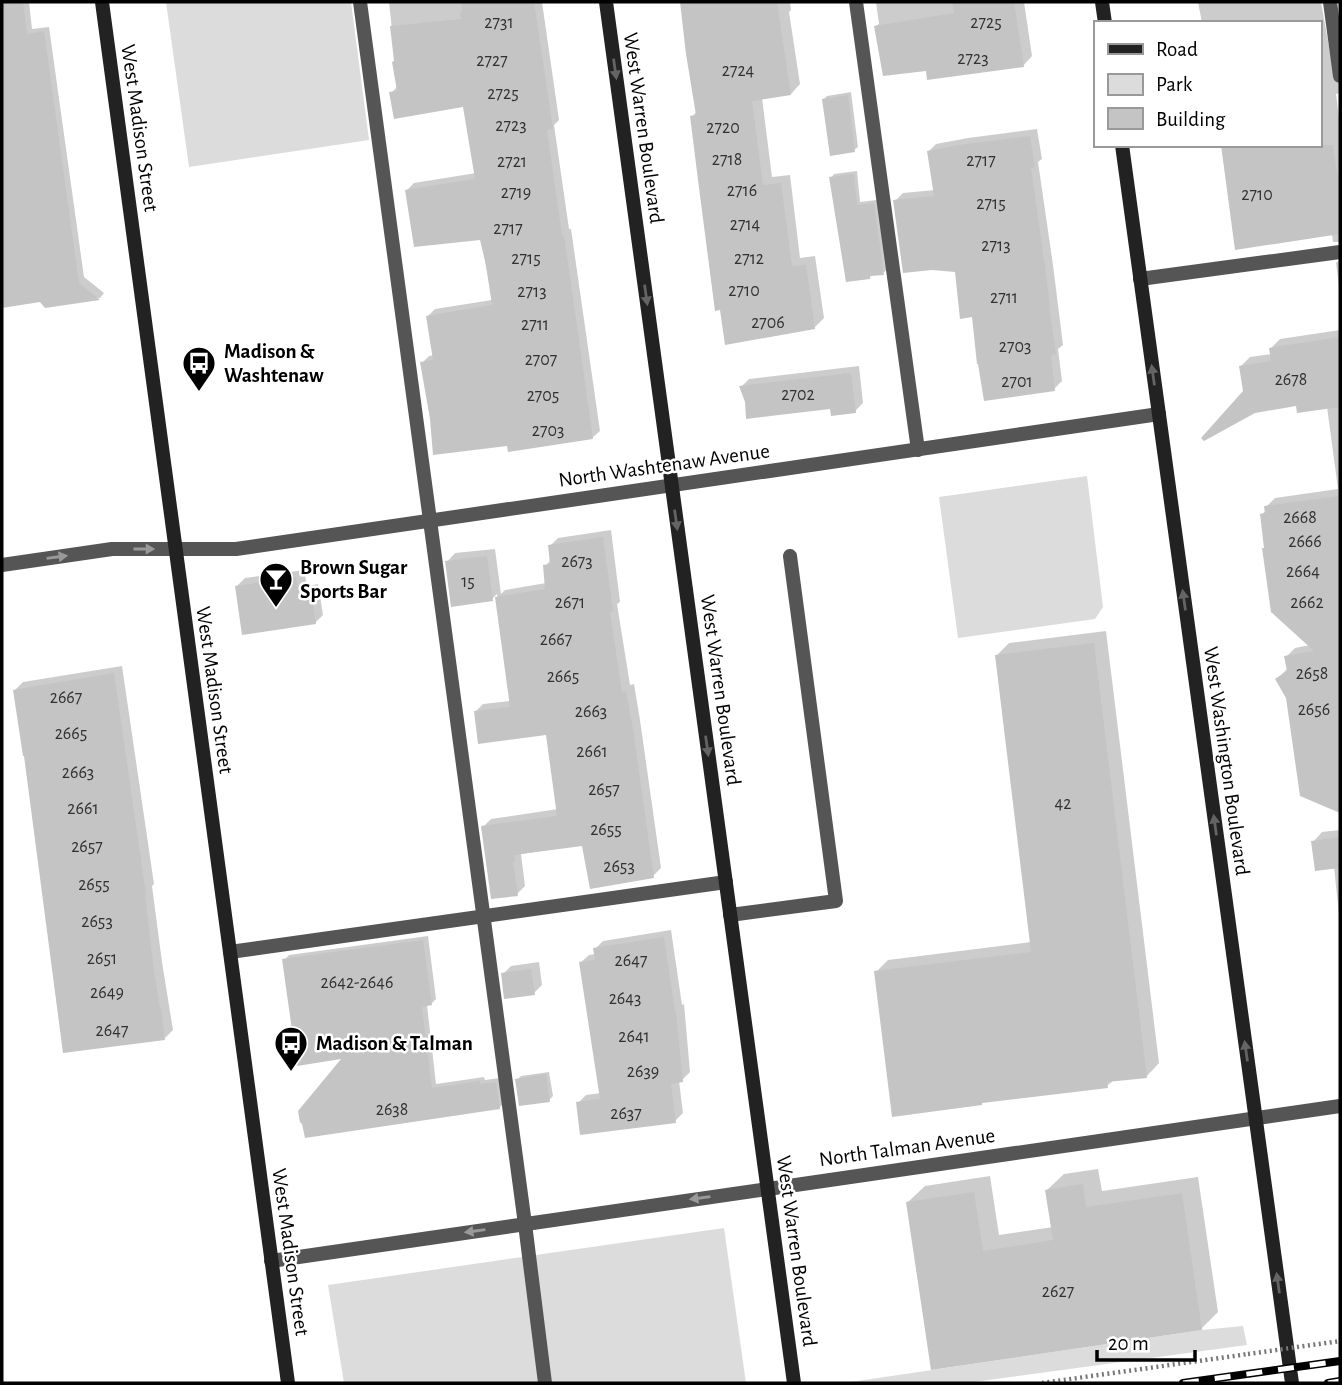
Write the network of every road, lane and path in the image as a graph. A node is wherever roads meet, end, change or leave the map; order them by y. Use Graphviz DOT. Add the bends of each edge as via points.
graph roads {
  1 [pos="102,2"];
  2 [pos="360,2"];
  3 [pos="606,2"];
  4 [pos="856,2"];
  5 [pos="1102,2"];
  6 [pos="1330,2"];
  7 [pos="1105,21"];
  8 [pos="1340,76"];
  9 [pos="1122,147"];
  10 [pos="1340,253"];
  11 [pos="1140,279"];
  12 [pos="1159,414"];
  13 [pos="918,450"];
  14 [pos="672,485"];
  15 [pos="430,520"];
  16 [pos="176,549"];
  17 [pos="790,555"];
  18 [pos="2,565"];
  19 [pos="726,882"];
  20 [pos="730,915"];
  21 [pos="484,916"];
  22 [pos="230,952"];
  23 [pos="1340,1106"];
  24 [pos="1255,1118"];
  25 [pos="768,1189"];
  26 [pos="526,1224"];
  27 [pos="271,1261"];
  28 [pos="1340,1341"];
  29 [pos="288,1383"];
  30 [pos="545,1383"];
  31 [pos="794,1383"];
  32 [pos="1042,1383"];
  33 [pos="1292,1383"];
  1 -- 16 [label="street, West Madison Street"];
  2 -- 15 [label="street"];
  3 -- 14 [label="street, West Warren Boulevard, one-way"];
  4 -- 13 [label="street"];
  5 -- 7 [label="street"];
  6 -- 8 [label="street"];
  9 -- 11 [label="street, West Washington Boulevard"];
  10 -- 11 [label="street"];
  12 -- 11 [label="street, West Washington Boulevard, one-way"];
  12 -- 13 [label="street, North Washtenaw Avenue"];
  24 -- 12 [label="street, West Washington Boulevard, one-way"];
  13 -- 14 [label="street, North Washtenaw Avenue"];
  14 -- 15 [label="street, North Washtenaw Avenue"];
  14 -- 19 [label="street, West Warren Boulevard, one-way"];
  15 -- 16 [label="street, North Washtenaw Avenue" via="236,549"];
  15 -- 21 [label="street"];
  18 -- 16 [label="street, North Washtenaw Avenue, one-way" via="112,549"];
  16 -- 22 [label="street, West Madison Street"];
  17 -- 20 [label="street" via="836,901"];
  19 -- 20 [label="street, West Warren Boulevard"];
  19 -- 21 [label="street"];
  20 -- 25 [label="street, West Warren Boulevard"];
  21 -- 22 [label="street"];
  21 -- 26 [label="street"];
  22 -- 27 [label="street, West Madison Street"];
  23 -- 24 [label="street, North Talman Avenue"];
  24 -- 25 [label="street, North Talman Avenue"];
  33 -- 24 [label="street, West Washington Boulevard, one-way"];
  25 -- 26 [label="street, North Talman Avenue, one-way"];
  25 -- 31 [label="street, West Warren Boulevard"];
  26 -- 27 [label="street, North Talman Avenue, one-way"];
  26 -- 30 [label="street"];
  27 -- 29 [label="street, West Madison Street"];
  28 -- 32 [label="path, bridge"];
}
